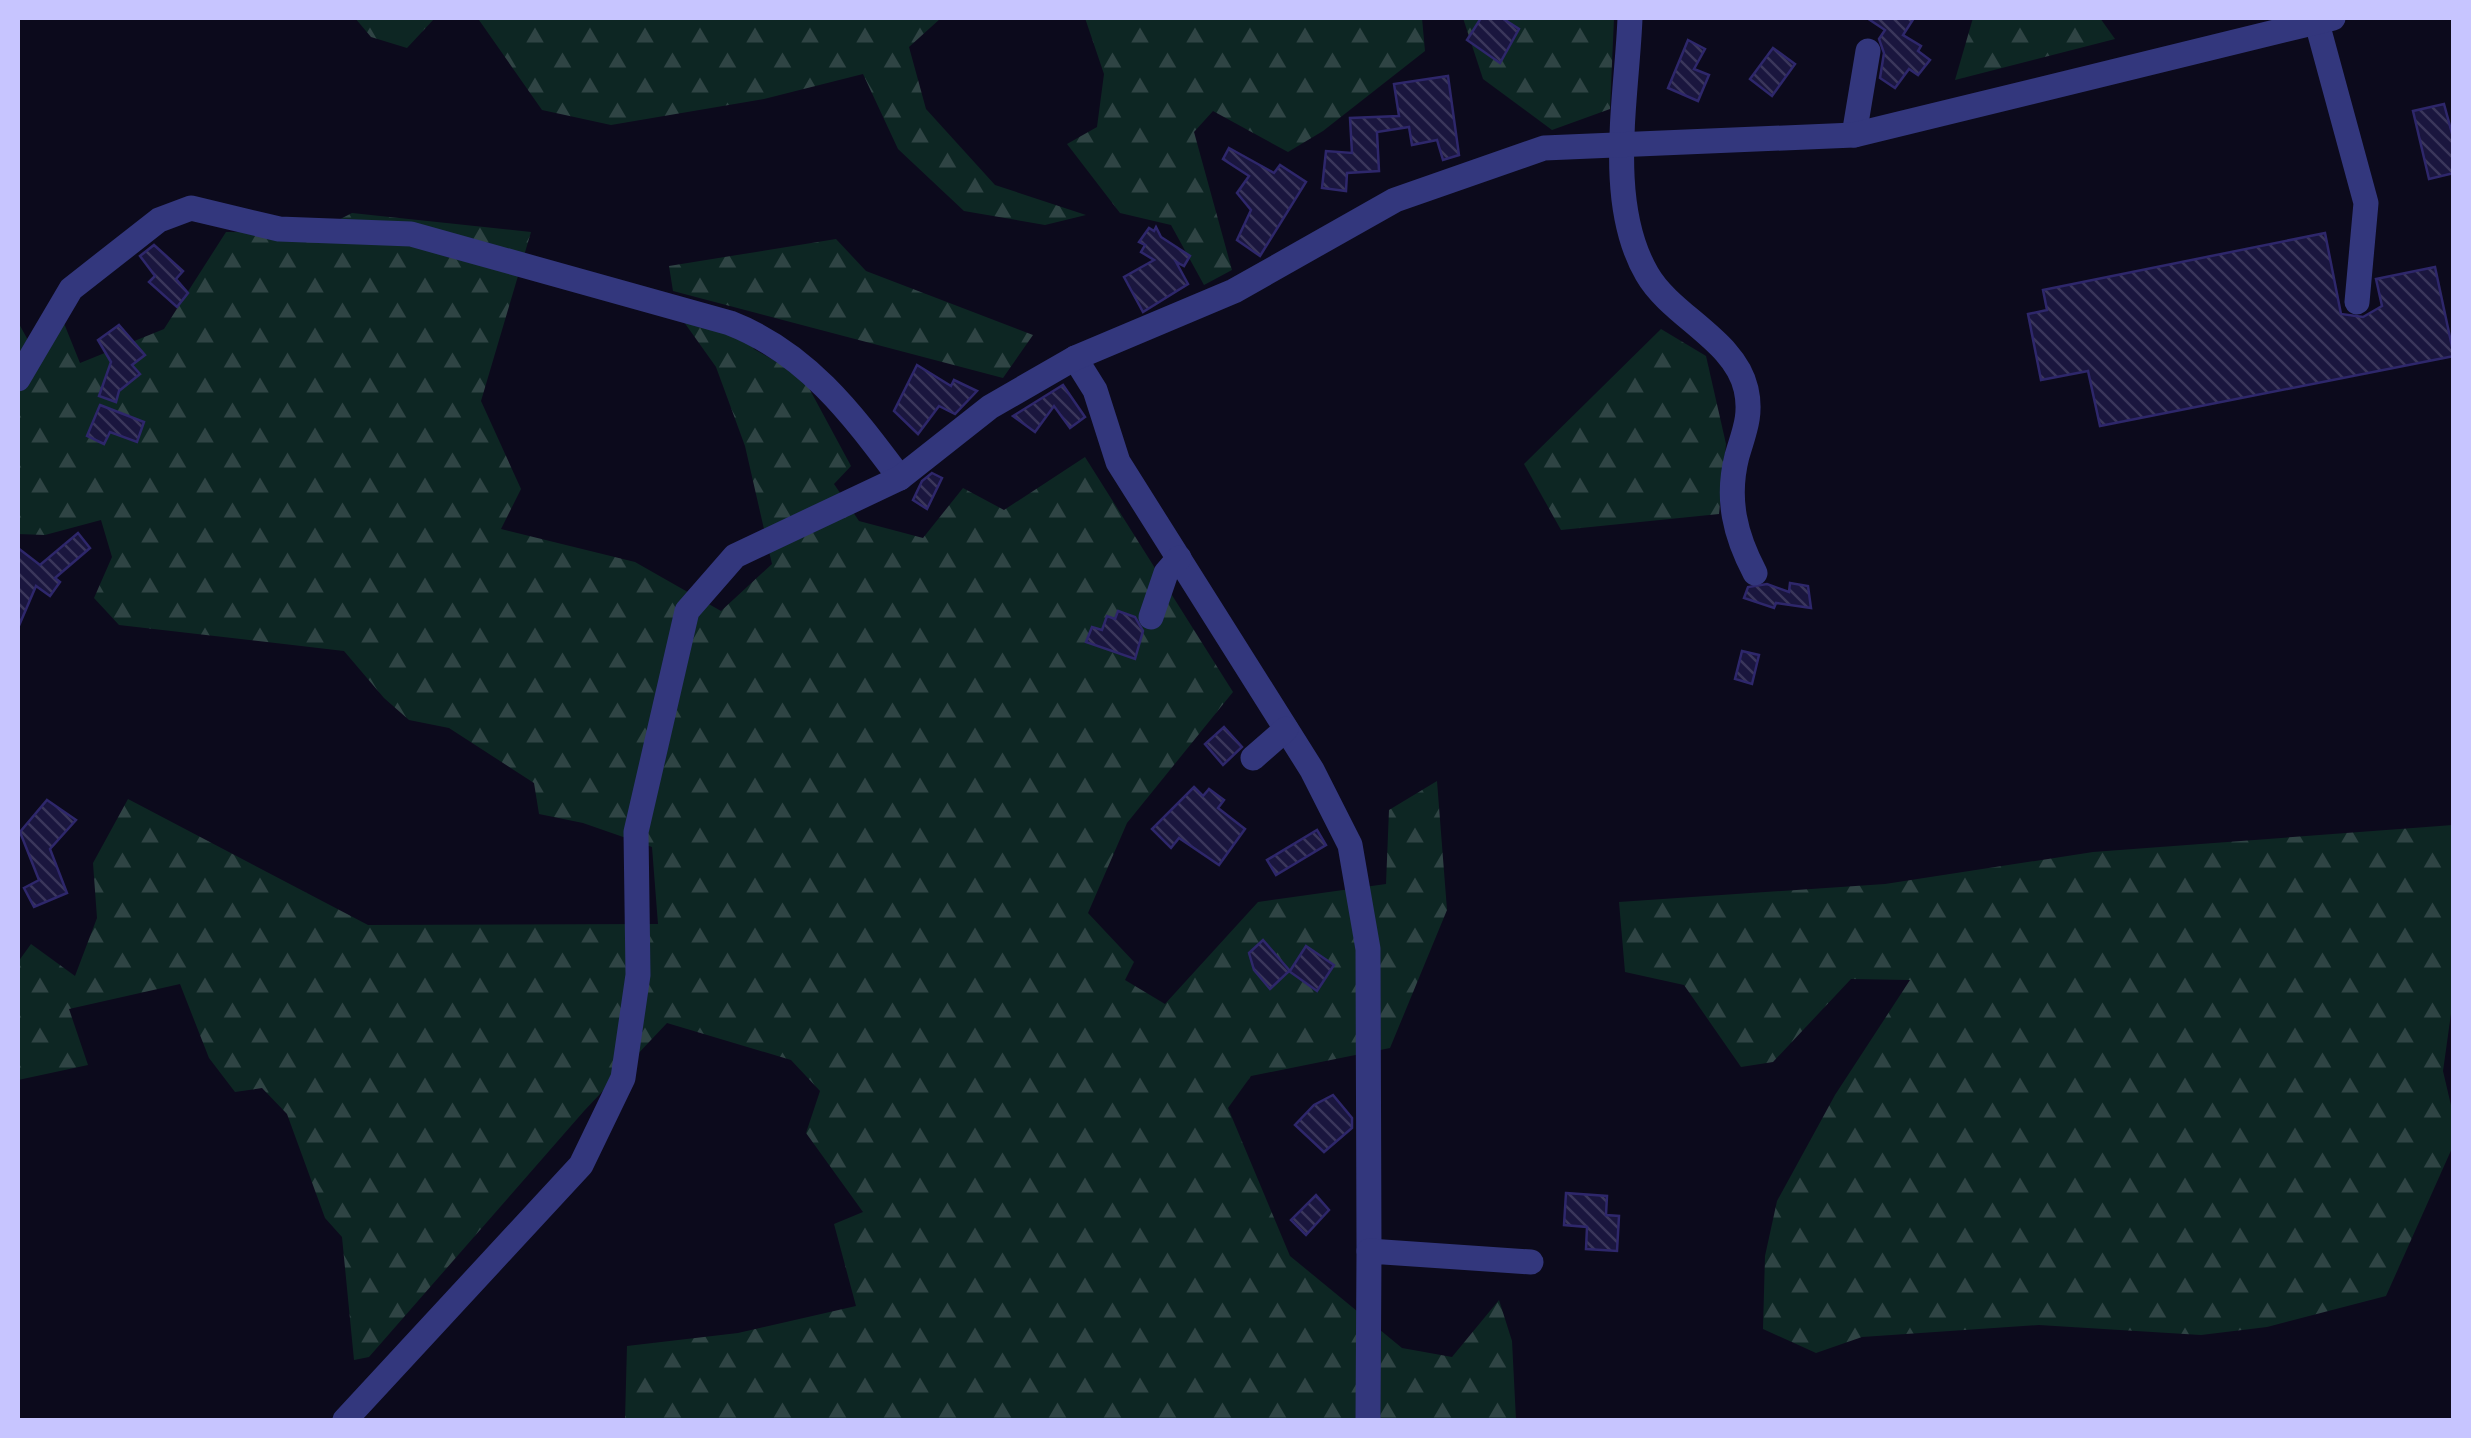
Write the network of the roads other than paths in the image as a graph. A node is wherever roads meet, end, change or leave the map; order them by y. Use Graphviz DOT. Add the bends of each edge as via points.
graph roads {
  1 [pos="1630,18"];
  2 [pos="2325,20"];
  3 [pos="1868,50"];
  4 [pos="1854,135"];
  5 [pos="1625,146"];
  6 [pos="2357,302"];
  7 [pos="1074,358"];
  8 [pos="18,379"];
  9 [pos="900,478"];
  10 [pos="1179,558"];
  11 [pos="1755,574"];
  12 [pos="1151,617"];
  13 [pos="1286,730"];
  14 [pos="1253,758"];
  15 [pos="1369,1250"];
  16 [pos="1531,1262"];
  17 [pos="345,1420"];
  18 [pos="1368,1420"];
  1 -- 5 [label="street"];
  2 -- 4 [label="street"];
  2 -- 6 [label="street" via="2366,202"];
  3 -- 4 [label="street"];
  4 -- 5 [label="street"];
  5 -- 7 [label="street" via="1544,148 1395,200 1234,290"];
  5 -- 11 [label="street" via="1632,241 1648,277 1721,348 1746,385 1749,421 1732,498 1736,537"];
  7 -- 9 [label="street" via="990,407"];
  7 -- 10 [label="street" via="1095,390 1118,462"];
  8 -- 9 [label="street" via="71,289 159,220 199,209 279,229 410,234 745,329 830,389"];
  9 -- 17 [label="street" via="735,556 687,611 636,832 638,974 623,1078 581,1165"];
  10 -- 12 [label="street"];
  10 -- 13 [label="street"];
  13 -- 14 [label="street"];
  13 -- 15 [label="street" via="1350,845 1368,948"];
  15 -- 16 [label="street"];
  15 -- 18 [label="street"];
}
